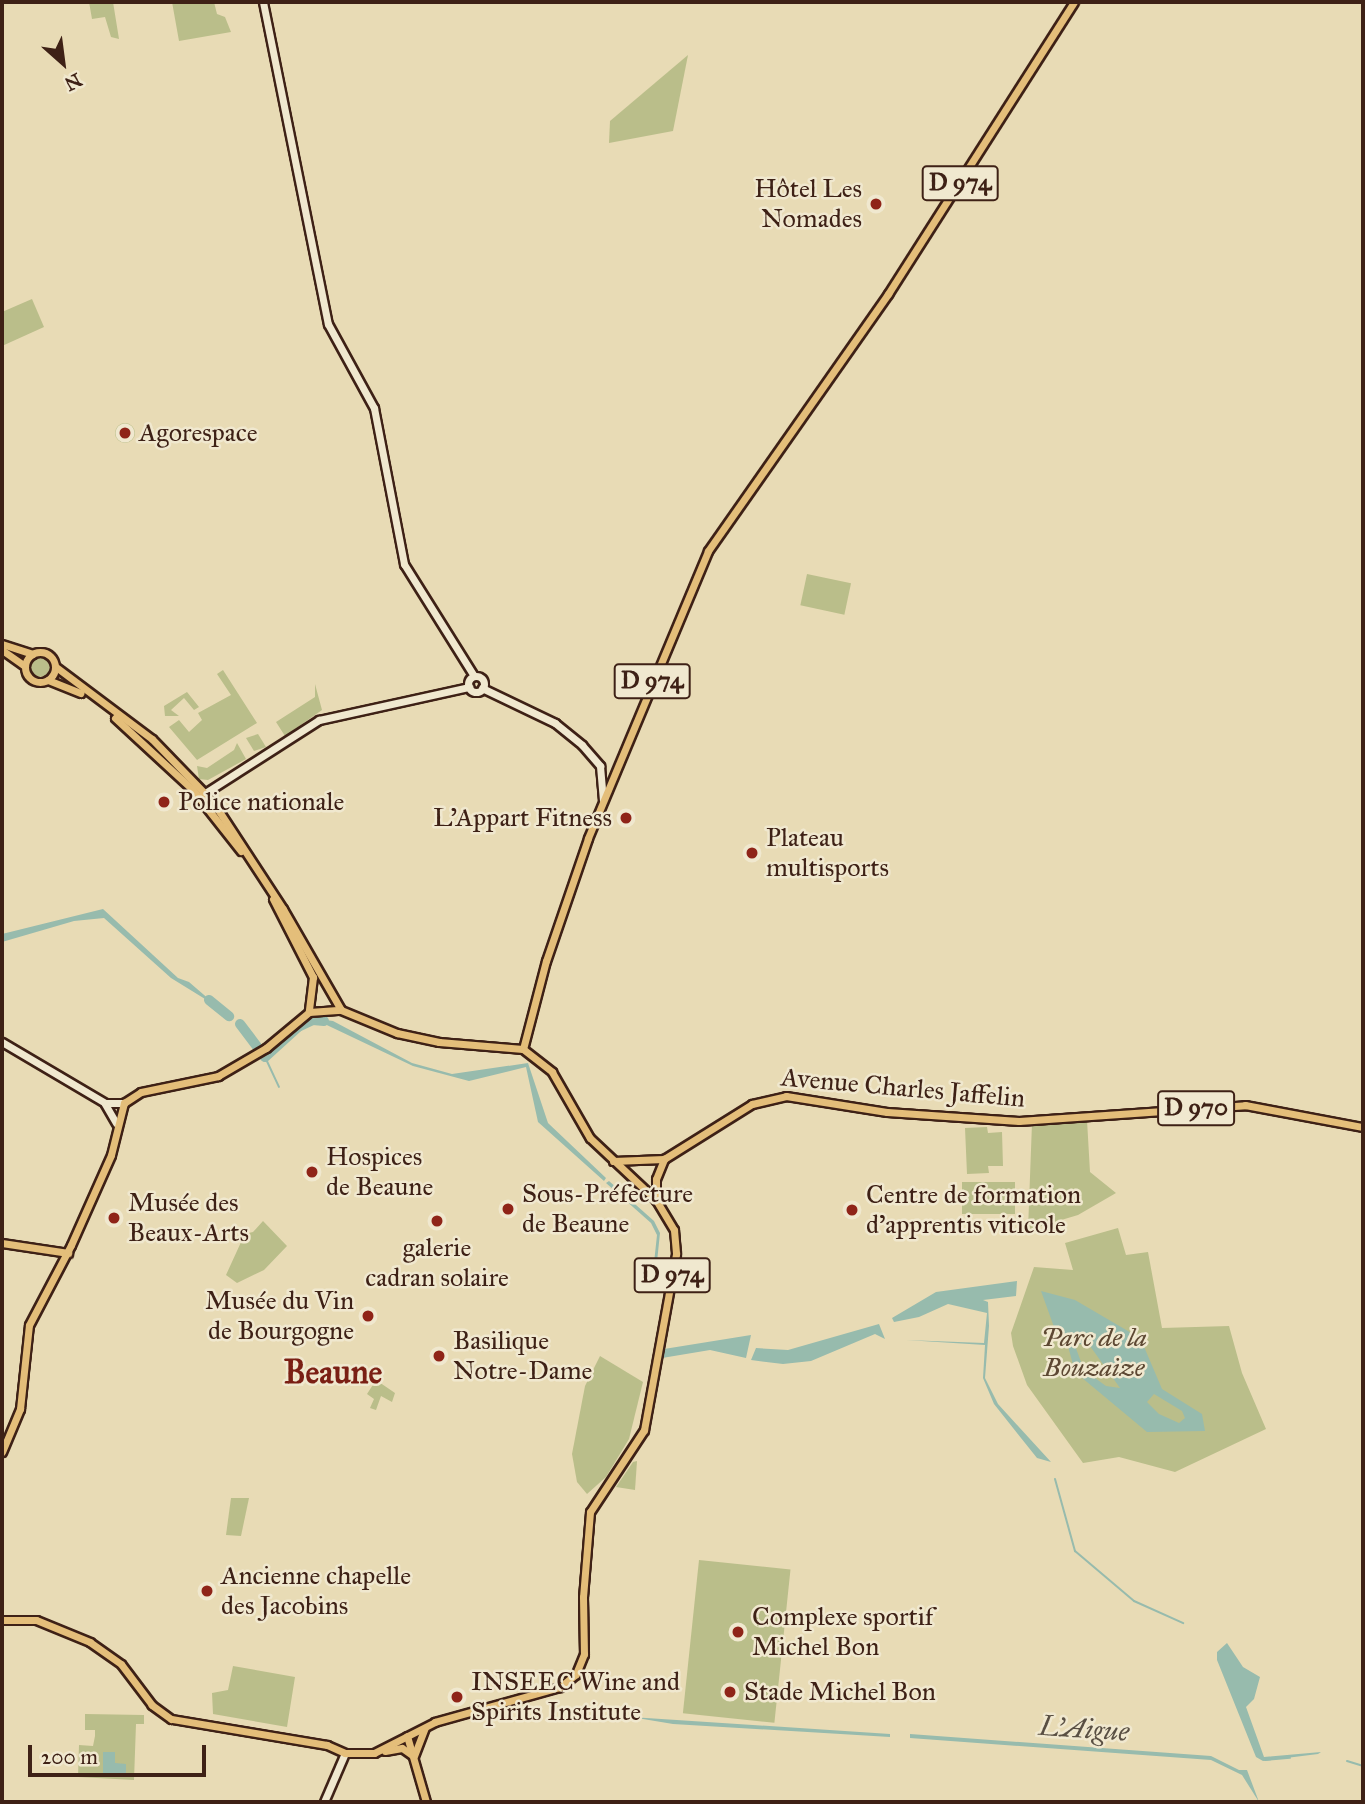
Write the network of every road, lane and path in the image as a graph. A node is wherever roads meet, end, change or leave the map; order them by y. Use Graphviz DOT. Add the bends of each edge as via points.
graph roads {
  1 [pos="263,2"];
  2 [pos="1074,2"];
  3 [pos="2,644"];
  4 [pos="2,650"];
  5 [pos="32,654"];
  6 [pos="25,666"];
  7 [pos="55,667"];
  8 [pos="474,676"];
  9 [pos="48,680"];
  10 [pos="468,687"];
  11 [pos="482,688"];
  12 [pos="600,766"];
  13 [pos="615,772"];
  14 [pos="202,795"];
  15 [pos="603,800"];
  16 [pos="341,1010"];
  17 [pos="309,1012"];
  18 [pos="2,1042"];
  19 [pos="523,1049"];
  20 [pos="105,1103"];
  21 [pos="124,1104"];
  22 [pos="116,1123"];
  23 [pos="1363,1127"];
  24 [pos="664,1159"];
  25 [pos="612,1161"];
  26 [pos="656,1200"];
  27 [pos="2,1243"];
  28 [pos="68,1253"];
  29 [pos="2,1452"];
  30 [pos="2,1620"];
  31 [pos="428,1725"];
  32 [pos="410,1734"];
  33 [pos="416,1743"];
  34 [pos="345,1753"];
  35 [pos="374,1753"];
  36 [pos="414,1756"];
  37 [pos="324,1802"];
  38 [pos="426,1802"];
  1 -- 8 [label="main road" via="328,324 374,408 404,564"];
  2 -- 13 [label="main road, D 974" via="849,351 712,543"];
  3 -- 5 [label="main road"];
  4 -- 6 [label="main road"];
  5 -- 6 [label="main road"];
  5 -- 7 [label="main road" via="46,653"];
  6 -- 9 [label="main road" via="32,679"];
  7 -- 9 [label="main road"];
  7 -- 14 [label="main road" via="152,738"];
  8 -- 10 [label="main road"];
  8 -- 11 [label="main road" via="483,680"];
  9 -- 14 [label="main road" via="75,690 133,731"];
  10 -- 11 [label="main road"];
  10 -- 14 [label="main road" via="319,720"];
  11 -- 12 [label="main road" via="555,723"];
  12 -- 13 [label="main road"];
  12 -- 15 [label="main road"];
  13 -- 15 [label="main road, D 974"];
  14 -- 16 [label="main road" via="283,909"];
  14 -- 17 [label="main road" via="266,887 314,980"];
  15 -- 19 [label="main road, D 974" via="546,961"];
  16 -- 17 [label="main road"];
  16 -- 19 [label="main road" via="397,1033 439,1042"];
  17 -- 21 [label="main road" via="266,1048 215,1077 141,1092"];
  18 -- 20 [label="main road"];
  19 -- 25 [label="main road, D 974" via="552,1072 585,1131"];
  20 -- 21 [label="main road"];
  20 -- 22 [label="main road"];
  21 -- 22 [label="main road"];
  22 -- 28 [label="main road" via="111,1155"];
  23 -- 24 [label="main road, Avenue Charles Jaffelin / D 970" via="1245,1105 1019,1121 887,1112 786,1096 752,1104"];
  24 -- 25 [label="main road"];
  24 -- 26 [label="main road" via="656,1179"];
  25 -- 26 [label="main road, D 974"];
  26 -- 31 [label="main road, D 974" via="672,1225 676,1246 643,1430 587,1521 584,1654 578,1671 554,1690"];
  27 -- 28 [label="main road"];
  28 -- 29 [label="main road" via="29,1325 20,1409"];
  30 -- 34 [label="main road" via="36,1620 90,1642 121,1664 152,1705 171,1719 327,1745"];
  31 -- 32 [label="main road, D 974"];
  31 -- 33 [label="main road"];
  32 -- 33 [label="main road"];
  32 -- 35 [label="main road"];
  32 -- 36 [label="main road"];
  33 -- 36 [label="main road"];
  34 -- 35 [label="main road"];
  34 -- 37 [label="main road"];
  35 -- 36 [label="main road" via="402,1748"];
  36 -- 38 [label="main road"];
}
